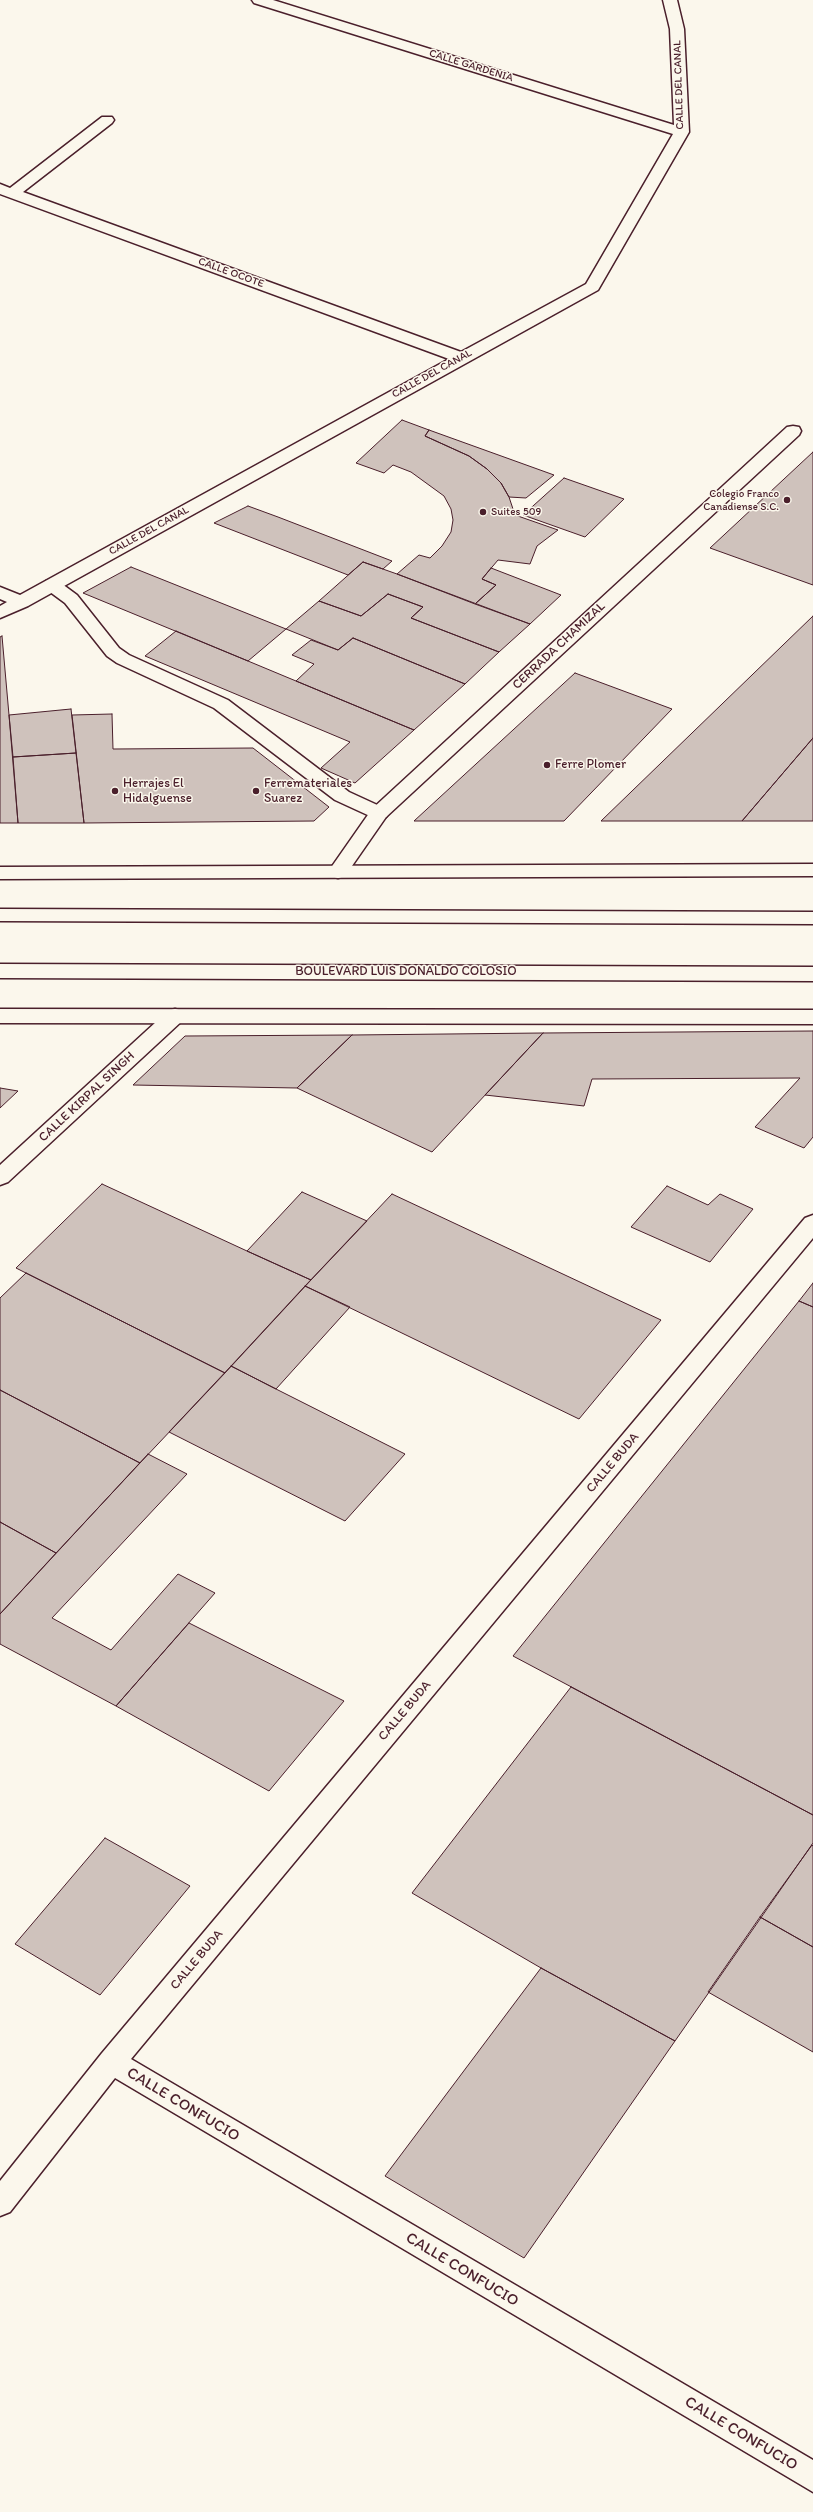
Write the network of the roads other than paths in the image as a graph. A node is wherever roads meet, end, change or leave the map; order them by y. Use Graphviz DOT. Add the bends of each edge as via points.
graph roads {
  1 [pos="259,0"];
  2 [pos="670,0"];
  3 [pos="107,120"];
  4 [pos="682,132"];
  5 [pos="7,191"];
  6 [pos="462,358"];
  7 [pos="793,431"];
  8 [pos="52,585"];
  9 [pos="0,592"];
  10 [pos="22,602"];
  11 [pos="0,613"];
  12 [pos="379,813"];
  13 [pos="813,870"];
  14 [pos="338,872"];
  15 [pos="0,873"];
  16 [pos="0,915"];
  17 [pos="813,918"];
  18 [pos="0,971"];
  19 [pos="813,974"];
  20 [pos="0,1016"];
  21 [pos="175,1016"];
  22 [pos="813,1017"];
  23 [pos="0,1177"];
  24 [pos="813,1223"];
  25 [pos="112,2062"];
  26 [pos="0,2203"];
  27 [pos="813,2477"];
  1 -- 4 [label="street, CALLE GARDENIA"];
  2 -- 4 [label="street, CALLE DEL CANAL" via="677,29"];
  3 -- 5 [label="street"];
  4 -- 6 [label="street, CALLE DEL CANAL" via="592,287"];
  5 -- 6 [label="street, CALLE OCOTE"];
  6 -- 8 [label="street, CALLE DEL CANAL"];
  7 -- 12 [label="street, CERRADA CHAMIZAL"];
  8 -- 10 [label="street, CALLE DEL CANAL"];
  8 -- 12 [label="street" via="71,599 113,652 123,659 221,704 342,796"];
  9 -- 10 [label="street"];
  10 -- 11 [label="street, CALLE DEL CANAL"];
  12 -- 14 [label="street, CERRADA CHAMIZAL"];
  13 -- 14 [label="street"];
  14 -- 15 [label="street"];
  16 -- 17 [label="street"];
  18 -- 19 [label="street, BOULEVARD LUIS DONALDO COLOSIO"];
  20 -- 21 [label="street"];
  21 -- 22 [label="street"];
  21 -- 23 [label="street, CALLE KIRPAL SINGH"];
  24 -- 25 [label="street, CALLE BUDA"];
  25 -- 26 [label="street, CALLE BUDA"];
  25 -- 27 [label="street, CALLE CONFUCIO"];
}
